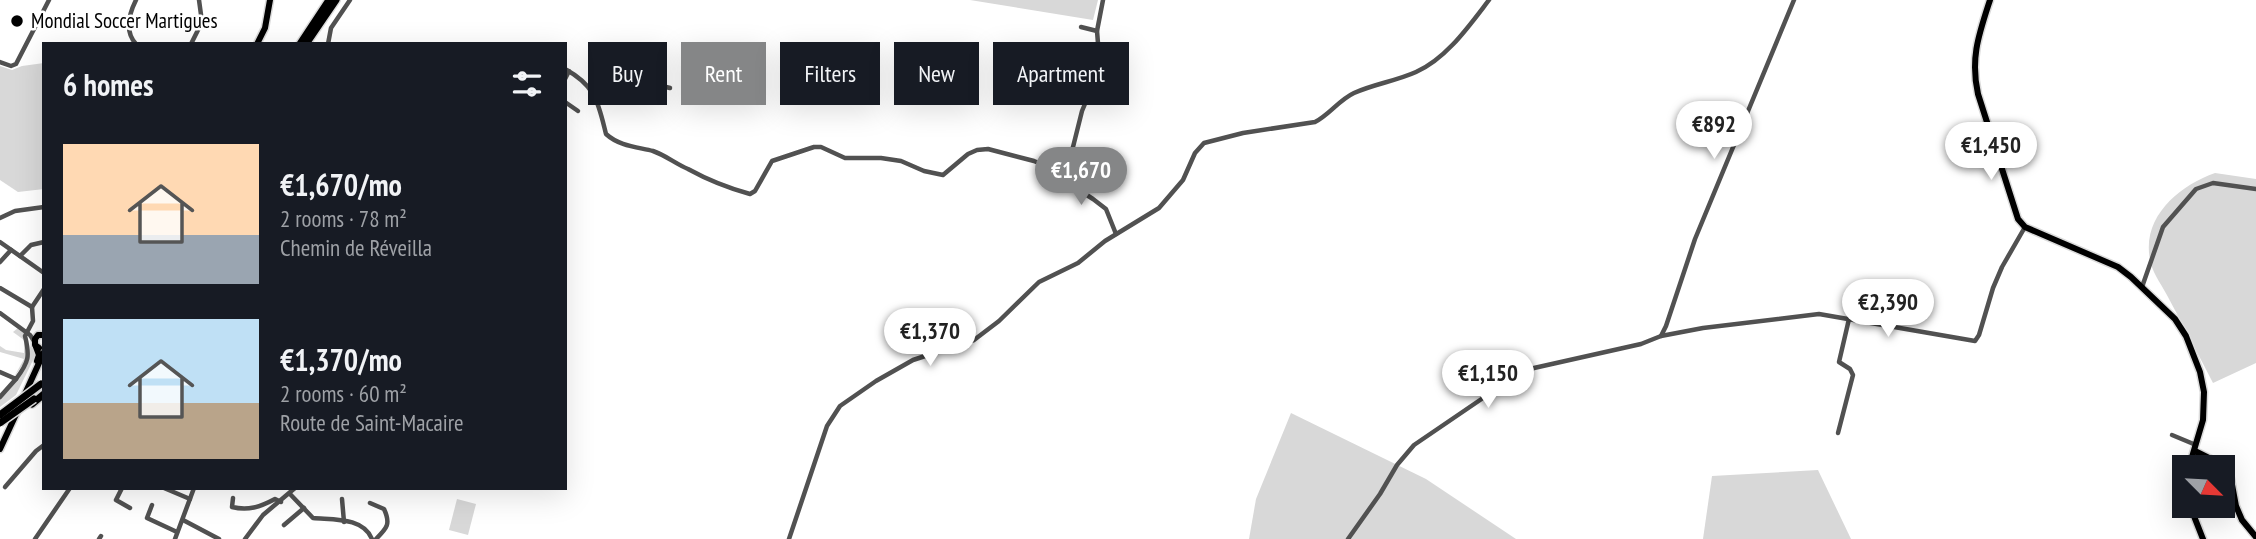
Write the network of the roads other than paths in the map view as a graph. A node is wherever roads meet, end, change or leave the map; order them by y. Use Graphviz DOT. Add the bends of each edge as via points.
graph roads {
  1 [pos="49,0"];
  2 [pos="136,0"];
  3 [pos="199,0"];
  4 [pos="270,0"];
  5 [pos="329,0"];
  6 [pos="336,0"];
  7 [pos="350,0"];
  8 [pos="1103,0"];
  9 [pos="1489,0"];
  10 [pos="1794,0"];
  11 [pos="1990,0"];
  12 [pos="1081,27"];
  13 [pos="1097,31"];
  14 [pos="135,42"];
  15 [pos="192,42"];
  16 [pos="258,42"];
  17 [pos="301,42"];
  18 [pos="307,42"];
  19 [pos="328,42"];
  20 [pos="0,62"];
  21 [pos="567,71"];
  22 [pos="588,86"];
  23 [pos="667,87"];
  24 [pos="670,88"];
  25 [pos="567,103"];
  26 [pos="598,105"];
  27 [pos="578,111"];
  28 [pos="1059,172"];
  29 [pos="2256,189"];
  30 [pos="42,208"];
  31 [pos="0,210"];
  32 [pos="2,216"];
  33 [pos="2025,227"];
  34 [pos="1116,234"];
  35 [pos="0,242"];
  36 [pos="42,242"];
  37 [pos="11,250"];
  38 [pos="20,256"];
  39 [pos="0,262"];
  40 [pos="42,272"];
  41 [pos="2142,287"];
  42 [pos="0,288"];
  43 [pos="42,292"];
  44 [pos="32,307"];
  45 [pos="0,313"];
  46 [pos="1849,319"];
  47 [pos="1661,336"];
  48 [pos="38,340"];
  49 [pos="0,372"];
  50 [pos="16,379"];
  51 [pos="42,389"];
  52 [pos="42,389"];
  53 [pos="0,397"];
  54 [pos="0,415"];
  55 [pos="0,425"];
  56 [pos="1838,433"];
  57 [pos="2172,435"];
  58 [pos="0,439"];
  59 [pos="42,447"];
  60 [pos="2195,448"];
  61 [pos="0,449"];
  62 [pos="2193,455"];
  63 [pos="5,487"];
  64 [pos="69,490"];
  65 [pos="121,490"];
  66 [pos="172,490"];
  67 [pos="193,490"];
  68 [pos="293,490"];
  69 [pos="290,494"];
  70 [pos="233,498"];
  71 [pos="190,499"];
  72 [pos="342,499"];
  73 [pos="281,502"];
  74 [pos="370,503"];
  75 [pos="152,505"];
  76 [pos="130,508"];
  77 [pos="304,509"];
  78 [pos="2195,518"];
  79 [pos="183,520"];
  80 [pos="344,522"];
  81 [pos="284,525"];
  82 [pos="177,532"];
  83 [pos="2256,537"];
  84 [pos="35,539"];
  85 [pos="175,539"];
  86 [pos="219,539"];
  87 [pos="244,539"];
  88 [pos="374,539"];
  89 [pos="789,539"];
  90 [pos="1348,539"];
  91 [pos="2203,539"];
  1 -- 20 [label="street" via="16,64"];
  2 -- 14 [label="street" via="129,25"];
  3 -- 15 [label="street" via="202,22"];
  4 -- 16 [label="main road"];
  5 -- 17 [label="highway"];
  6 -- 18 [label="highway"];
  7 -- 19 [label="street" via="331,29"];
  8 -- 13 [label="street"];
  9 -- 34 [label="street" via="1456,41 1417,72 1351,94 1315,122 1204,143 1167,200"];
  10 -- 47 [label="street" via="1695,239"];
  11 -- 33 [label="main road" via="1976,44 1974,75 2018,219"];
  12 -- 13 [label="street"];
  13 -- 28 [label="street" via="1100,68 1073,147"];
  21 -- 22 [label="street"];
  23 -- 24 [label="street"];
  25 -- 27 [label="street"];
  26 -- 28 [label="street" via="611,138 750,194 772,161 814,147 845,158 901,161 943,175 968,155 988,149"];
  28 -- 34 [label="street" via="1106,209"];
  29 -- 41 [label="street" via="2213,183 2189,196 2158,236"];
  30 -- 32 [label="street"];
  31 -- 32 [label="street"];
  33 -- 41 [label="main road" via="2111,263"];
  33 -- 46 [label="street" via="1997,278 1975,341"];
  34 -- 89 [label="street" via="1078,263 1040,282 974,340 913,360 840,406 827,425"];
  35 -- 37 [label="street"];
  36 -- 38 [label="street" via="31,245"];
  37 -- 38 [label="street"];
  37 -- 39 [label="street"];
  38 -- 40 [label="street"];
  41 -- 60 [label="main road" via="2180,326 2200,372 2202,429"];
  42 -- 44 [label="street"];
  43 -- 44 [label="street"];
  44 -- 48 [label="street"];
  45 -- 48 [label="street"];
  46 -- 47 [label="street" via="1819,314"];
  46 -- 56 [label="street" via="1839,362 1853,375"];
  47 -- 90 [label="street" via="1534,368 1505,383 1408,451"];
  48 -- 50 [label="street" via="25,338 29,355"];
  48 -- 58 [label="main road" via="39,355"];
  48 -- 61 [label="main road"];
  49 -- 50 [label="street"];
  50 -- 53 [label="street"];
  51 -- 55 [label="highway, bridge"];
  52 -- 54 [label="highway, bridge"];
  57 -- 60 [label="street"];
  59 -- 63 [label="street"];
  60 -- 62 [label="main road"];
  60 -- 83 [label="main road" via="2230,474 2236,506"];
  64 -- 84 [label="street"];
  65 -- 76 [label="street" via="116,500"];
  66 -- 71 [label="street"];
  67 -- 71 [label="street"];
  68 -- 69 [label="street"];
  69 -- 73 [label="street"];
  69 -- 77 [label="street"];
  70 -- 73 [label="street" via="232,507 244,510 275,499"];
  71 -- 79 [label="street"];
  72 -- 80 [label="street"];
  73 -- 87 [label="street"];
  74 -- 88 [label="street" via="384,509 389,520 388,527"];
  75 -- 82 [label="street" via="147,518"];
  77 -- 80 [label="street" via="313,518"];
  77 -- 81 [label="street"];
  78 -- 91 [label="main road"];
  79 -- 82 [label="street"];
  79 -- 86 [label="street"];
  80 -- 88 [label="street" via="357,523"];
  82 -- 85 [label="street"];
}
